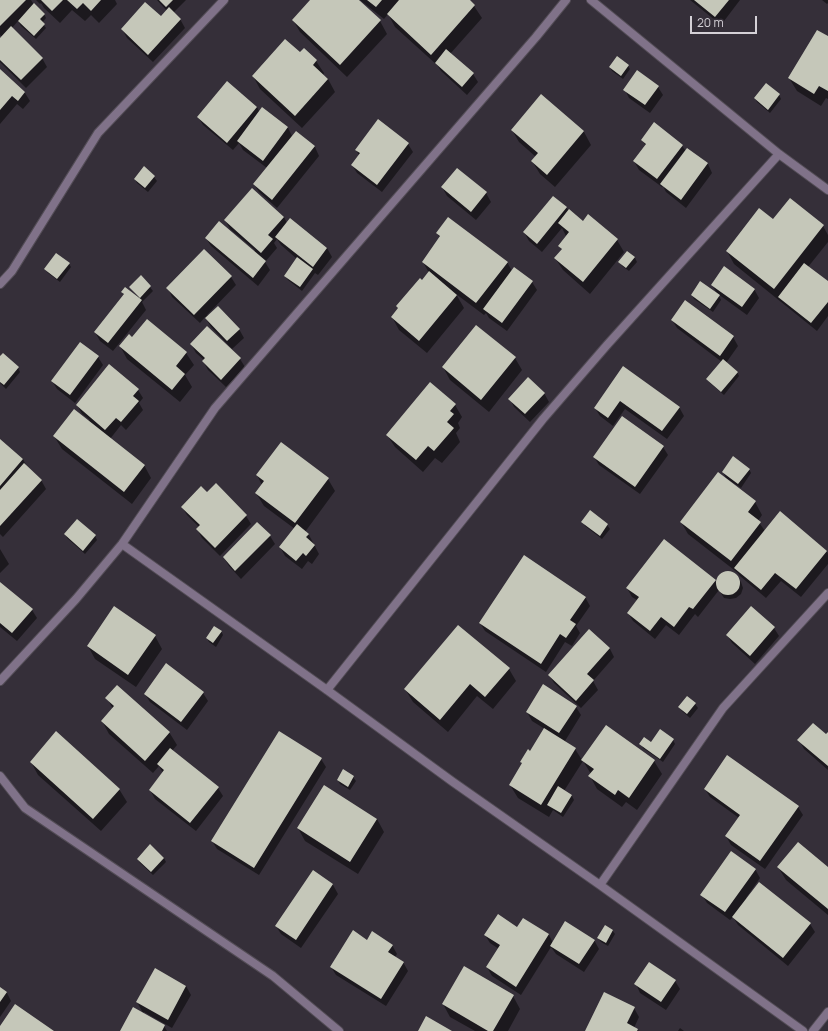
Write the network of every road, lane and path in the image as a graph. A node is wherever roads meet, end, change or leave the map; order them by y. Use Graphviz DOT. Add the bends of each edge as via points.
graph roads {
  1 [pos="224,0"];
  2 [pos="566,0"];
  3 [pos="591,0"];
  4 [pos="779,154"];
  5 [pos="828,190"];
  6 [pos="0,284"];
  7 [pos="122,544"];
  8 [pos="828,593"];
  9 [pos="0,681"];
  10 [pos="327,690"];
  11 [pos="0,776"];
  12 [pos="600,885"];
  13 [pos="828,1012"];
  14 [pos="339,1031"];
  15 [pos="803,1031"];
  16 [pos="813,1031"];
  1 -- 6 [label="street" via="98,133 12,272"];
  2 -- 7 [label="street" via="215,408"];
  3 -- 4 [label="street"];
  4 -- 5 [label="street"];
  4 -- 10 [label="street" via="543,419"];
  7 -- 9 [label="street" via="76,599"];
  7 -- 10 [label="street"];
  8 -- 12 [label="street" via="723,708"];
  10 -- 12 [label="street"];
  11 -- 14 [label="street" via="25,808 273,976"];
  12 -- 15 [label="street"];
  13 -- 16 [label="street"];
}
